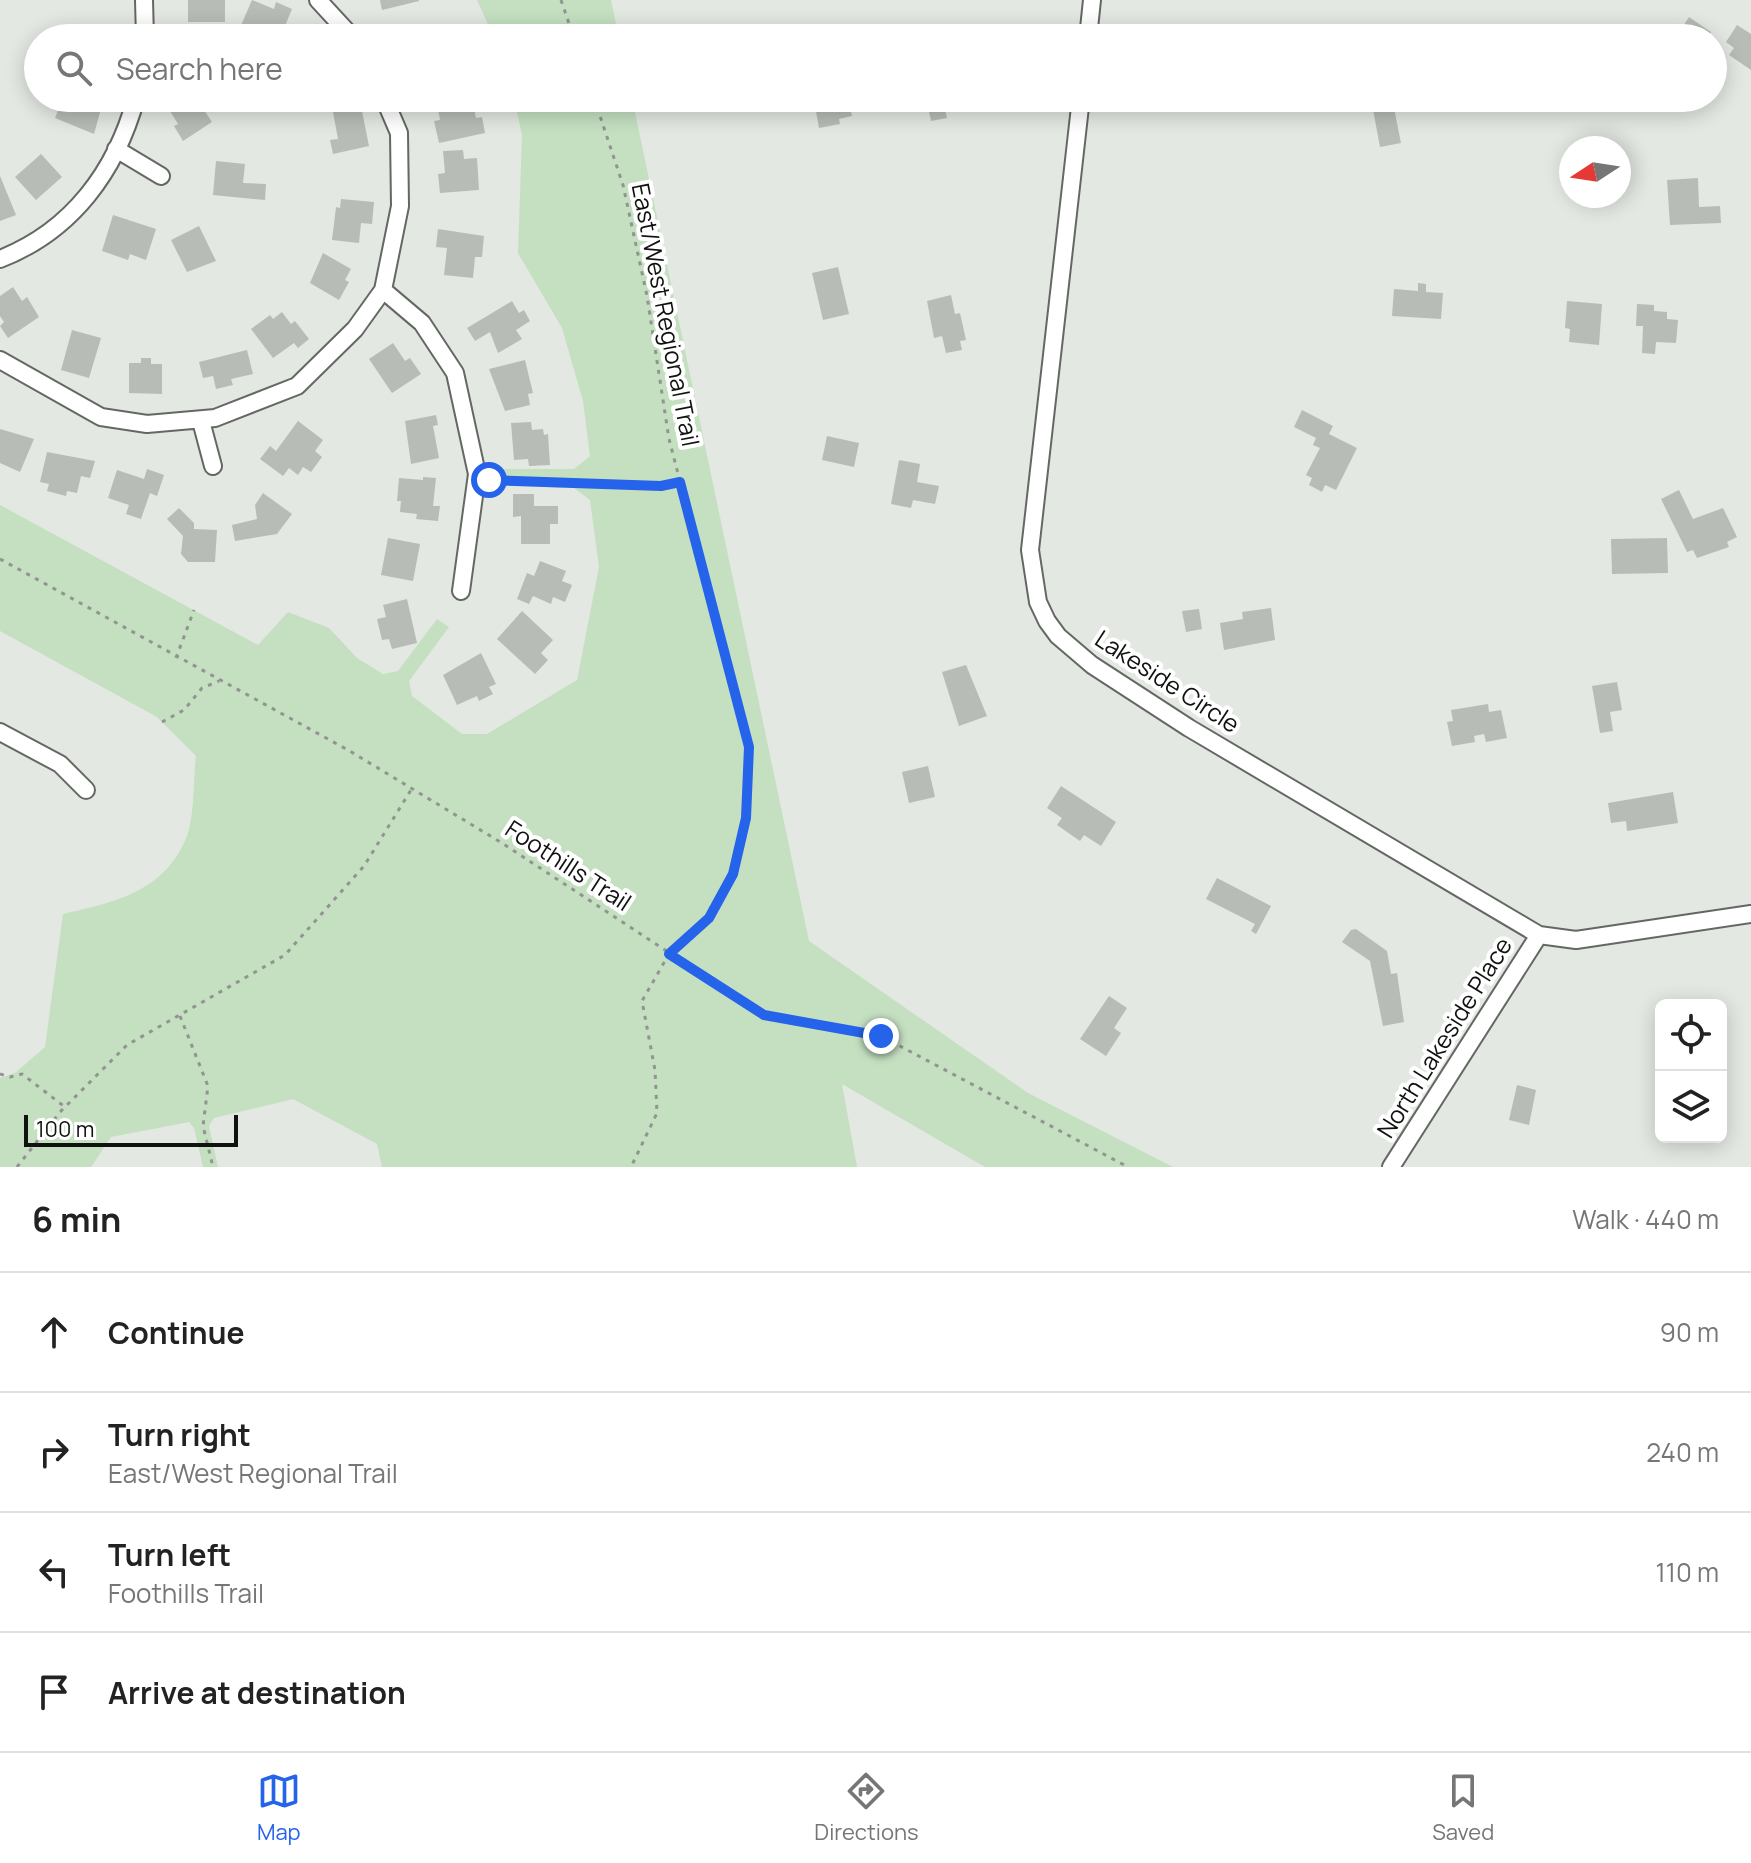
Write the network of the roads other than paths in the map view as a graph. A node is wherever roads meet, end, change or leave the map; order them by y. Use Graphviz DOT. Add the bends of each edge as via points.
graph roads {
  1 [pos="144,0"];
  2 [pos="318,0"];
  3 [pos="1092,0"];
  4 [pos="145,24"];
  5 [pos="340,24"];
  6 [pos="1089,24"];
  7 [pos="131,112"];
  8 [pos="390,112"];
  9 [pos="1079,112"];
  10 [pos="116,149"];
  11 [pos="161,176"];
  12 [pos="0,259"];
  13 [pos="383,290"];
  14 [pos="0,360"];
  15 [pos="201,421"];
  16 [pos="213,466"];
  17 [pos="461,591"];
  18 [pos="0,732"];
  19 [pos="86,790"];
  20 [pos="1751,914"];
  21 [pos="1539,935"];
  22 [pos="1391,1167"];
  1 -- 4 [label="street"];
  2 -- 5 [label="street"];
  3 -- 6 [label="street"];
  7 -- 10 [label="street"];
  8 -- 13 [label="street" via="399,133 400,206"];
  9 -- 21 [label="street, Lakeside Circle" via="1030,550 1038,602 1047,621 1092,665 1176,720"];
  10 -- 11 [label="street"];
  10 -- 12 [label="street" via="65,223"];
  13 -- 15 [label="street" via="355,329 297,386"];
  13 -- 17 [label="street" via="422,323 455,373 476,477"];
  14 -- 15 [label="street" via="101,417 147,424"];
  15 -- 16 [label="street"];
  18 -- 19 [label="street" via="60,764"];
  20 -- 21 [label="street, Lakeside Circle" via="1576,940"];
  21 -- 22 [label="street, North Lakeside Place"];
}
